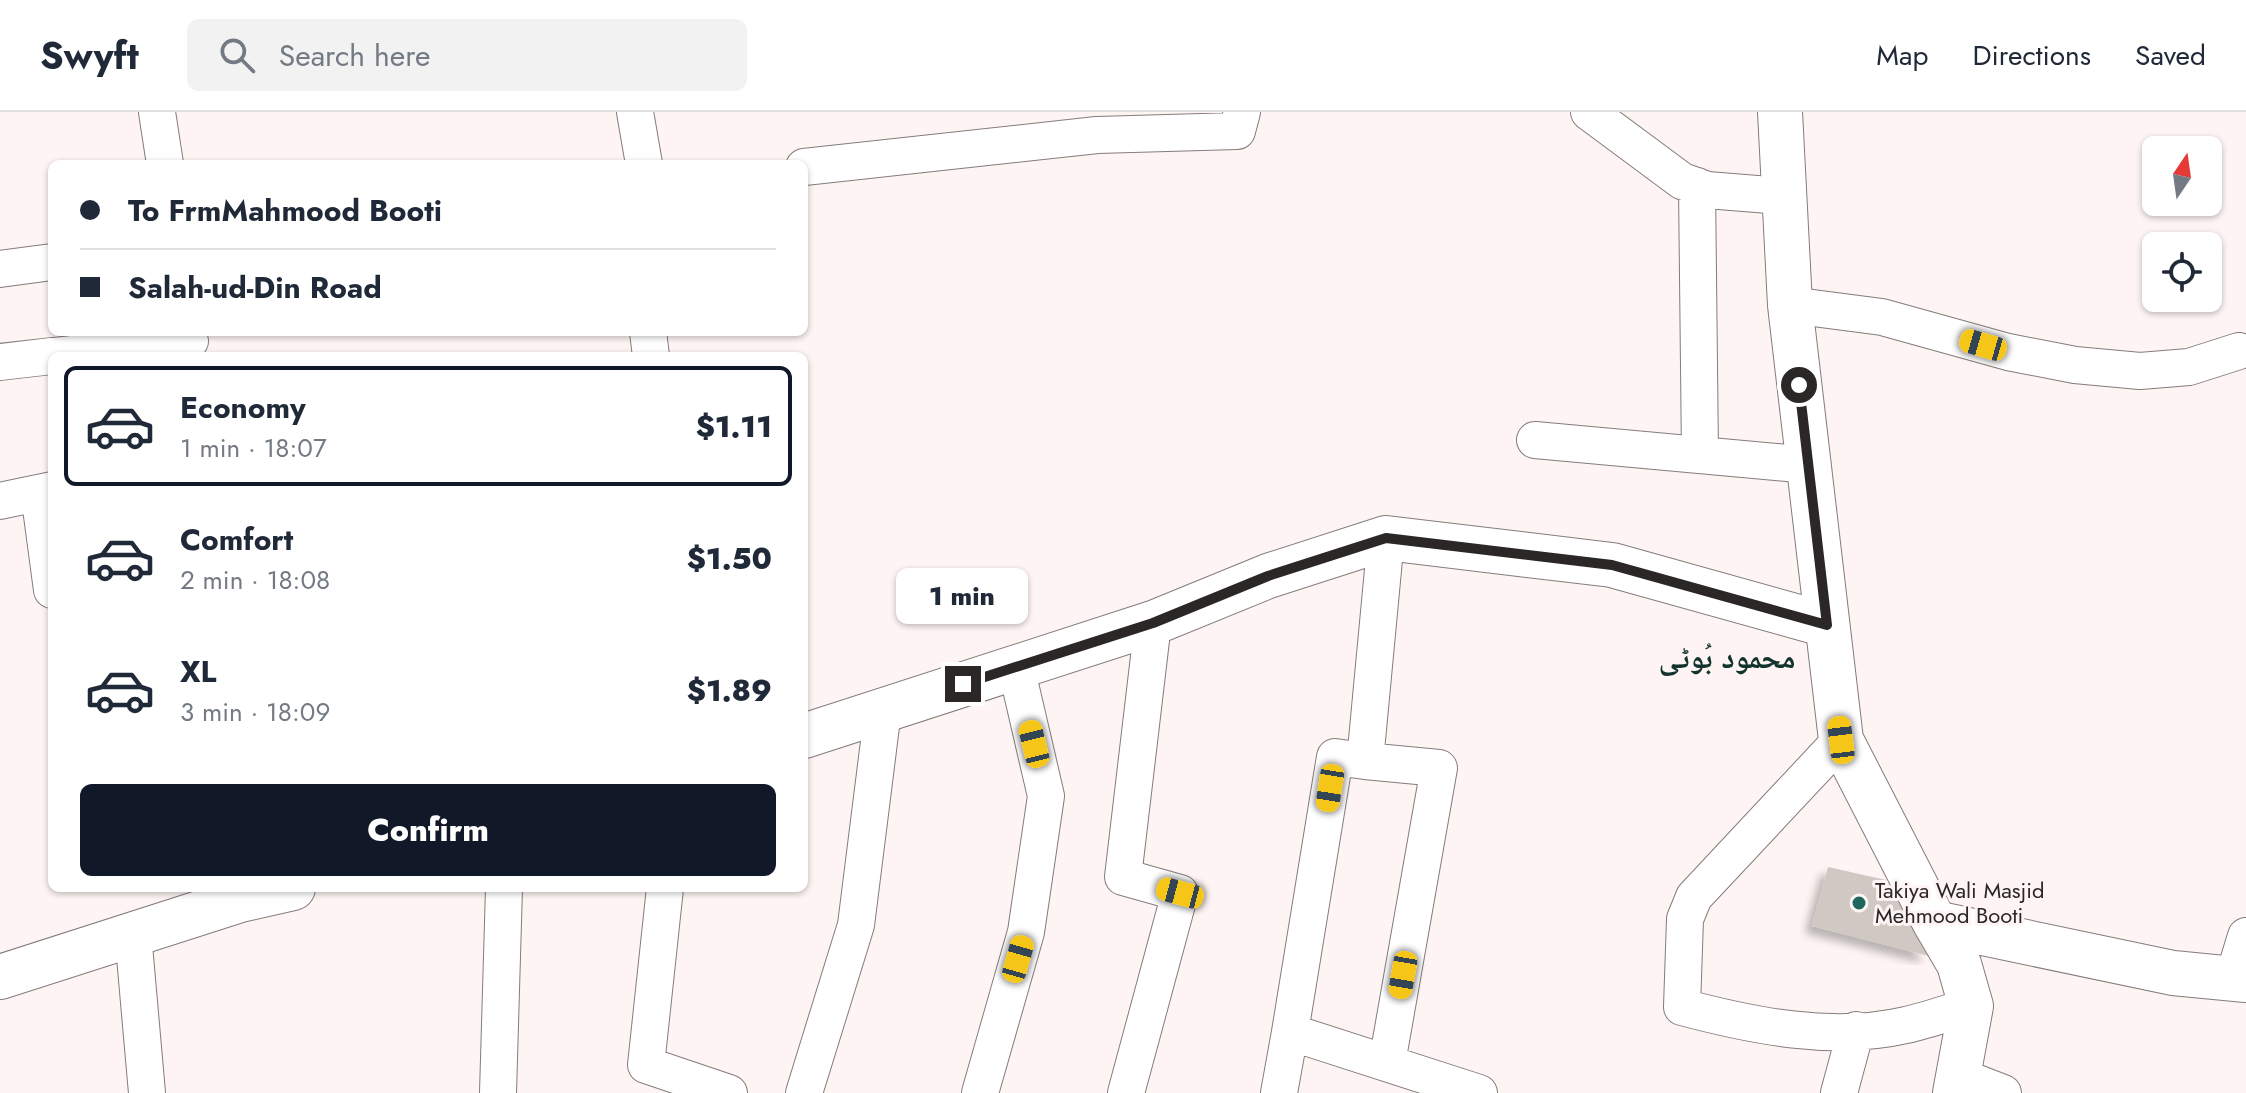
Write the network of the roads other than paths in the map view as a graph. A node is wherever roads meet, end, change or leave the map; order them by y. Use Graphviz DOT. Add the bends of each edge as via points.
graph roads {
  1 [pos="157,112"];
  2 [pos="635,112"];
  3 [pos="1242,112"];
  4 [pos="1589,112"];
  5 [pos="1780,112"];
  6 [pos="1096,123"];
  7 [pos="164,160"];
  8 [pos="643,160"];
  9 [pos="808,166"];
  10 [pos="1697,186"];
  11 [pos="1782,196"];
  12 [pos="48,263"];
  13 [pos="0,269"];
  14 [pos="1790,305"];
  15 [pos="191,343"];
  16 [pos="2239,351"];
  17 [pos="96,352"];
  18 [pos="48,357"];
  19 [pos="0,362"];
  20 [pos="1535,440"];
  21 [pos="1700,455"];
  22 [pos="1809,465"];
  23 [pos="45,491"];
  24 [pos="0,501"];
  25 [pos="48,533"];
  26 [pos="1386,538"];
  27 [pos="1153,623"];
  28 [pos="1827,625"];
  29 [pos="1016,667"];
  30 [pos="883,710"];
  31 [pos="808,735"];
  32 [pos="1841,740"];
  33 [pos="1365,761"];
  34 [pos="504,892"];
  35 [pos="665,892"];
  36 [pos="239,894"];
  37 [pos="1935,923"];
  38 [pos="133,934"];
  39 [pos="2246,936"];
  40 [pos="0,977"];
  41 [pos="2239,979"];
  42 [pos="1971,1006"];
  43 [pos="1856,1030"];
  44 [pos="1290,1032"];
  45 [pos="1387,1063"];
  46 [pos="677,1085"];
  47 [pos="1957,1085"];
  48 [pos="147,1093"];
  49 [pos="498,1093"];
  50 [pos="729,1093"];
  51 [pos="804,1093"];
  52 [pos="980,1093"];
  53 [pos="1126,1093"];
  54 [pos="1279,1093"];
  55 [pos="1479,1093"];
  56 [pos="1839,1093"];
  57 [pos="2003,1093"];
  1 -- 7 [label="street"];
  2 -- 8 [label="street"];
  3 -- 6 [label="street" via="1237,131"];
  4 -- 10 [label="street" via="1682,181"];
  5 -- 11 [label="street"];
  6 -- 9 [label="street"];
  10 -- 11 [label="street"];
  10 -- 21 [label="street"];
  11 -- 14 [label="street"];
  12 -- 13 [label="street"];
  14 -- 16 [label="street" via="1882,317 2075,365 2140,371 2189,367"];
  14 -- 22 [label="street"];
  15 -- 17 [label="street"];
  18 -- 19 [label="street"];
  20 -- 21 [label="street"];
  21 -- 22 [label="street"];
  22 -- 28 [label="street"];
  23 -- 24 [label="street"];
  23 -- 25 [label="street"];
  26 -- 27 [label="street" via="1268,576"];
  26 -- 28 [label="street" via="1612,565"];
  26 -- 33 [label="street"];
  27 -- 29 [label="street"];
  27 -- 53 [label="street" via="1123,877 1180,893"];
  28 -- 32 [label="street"];
  29 -- 30 [label="street"];
  29 -- 52 [label="street" via="1046,796 1026,932"];
  30 -- 31 [label="street"];
  30 -- 51 [label="street" via="856,925"];
  32 -- 37 [label="street"];
  32 -- 43 [label="street" via="1694,897 1685,919 1682,1007 1739,1022 1811,1031"];
  33 -- 44 [label="street" via="1335,757"];
  33 -- 45 [label="street" via="1439,768"];
  34 -- 49 [label="street"];
  35 -- 46 [label="street" via="646,1065"];
  36 -- 38 [label="street"];
  37 -- 41 [label="street" via="2173,973"];
  37 -- 42 [label="street" via="1959,964"];
  38 -- 40 [label="street"];
  38 -- 48 [label="street"];
  39 -- 41 [label="street"];
  42 -- 43 [label="street" via="1905,1026"];
  42 -- 47 [label="street"];
  43 -- 56 [label="street"];
  44 -- 45 [label="street"];
  44 -- 54 [label="street"];
  45 -- 55 [label="street"];
  46 -- 50 [label="street"];
  47 -- 57 [label="street"];
}
